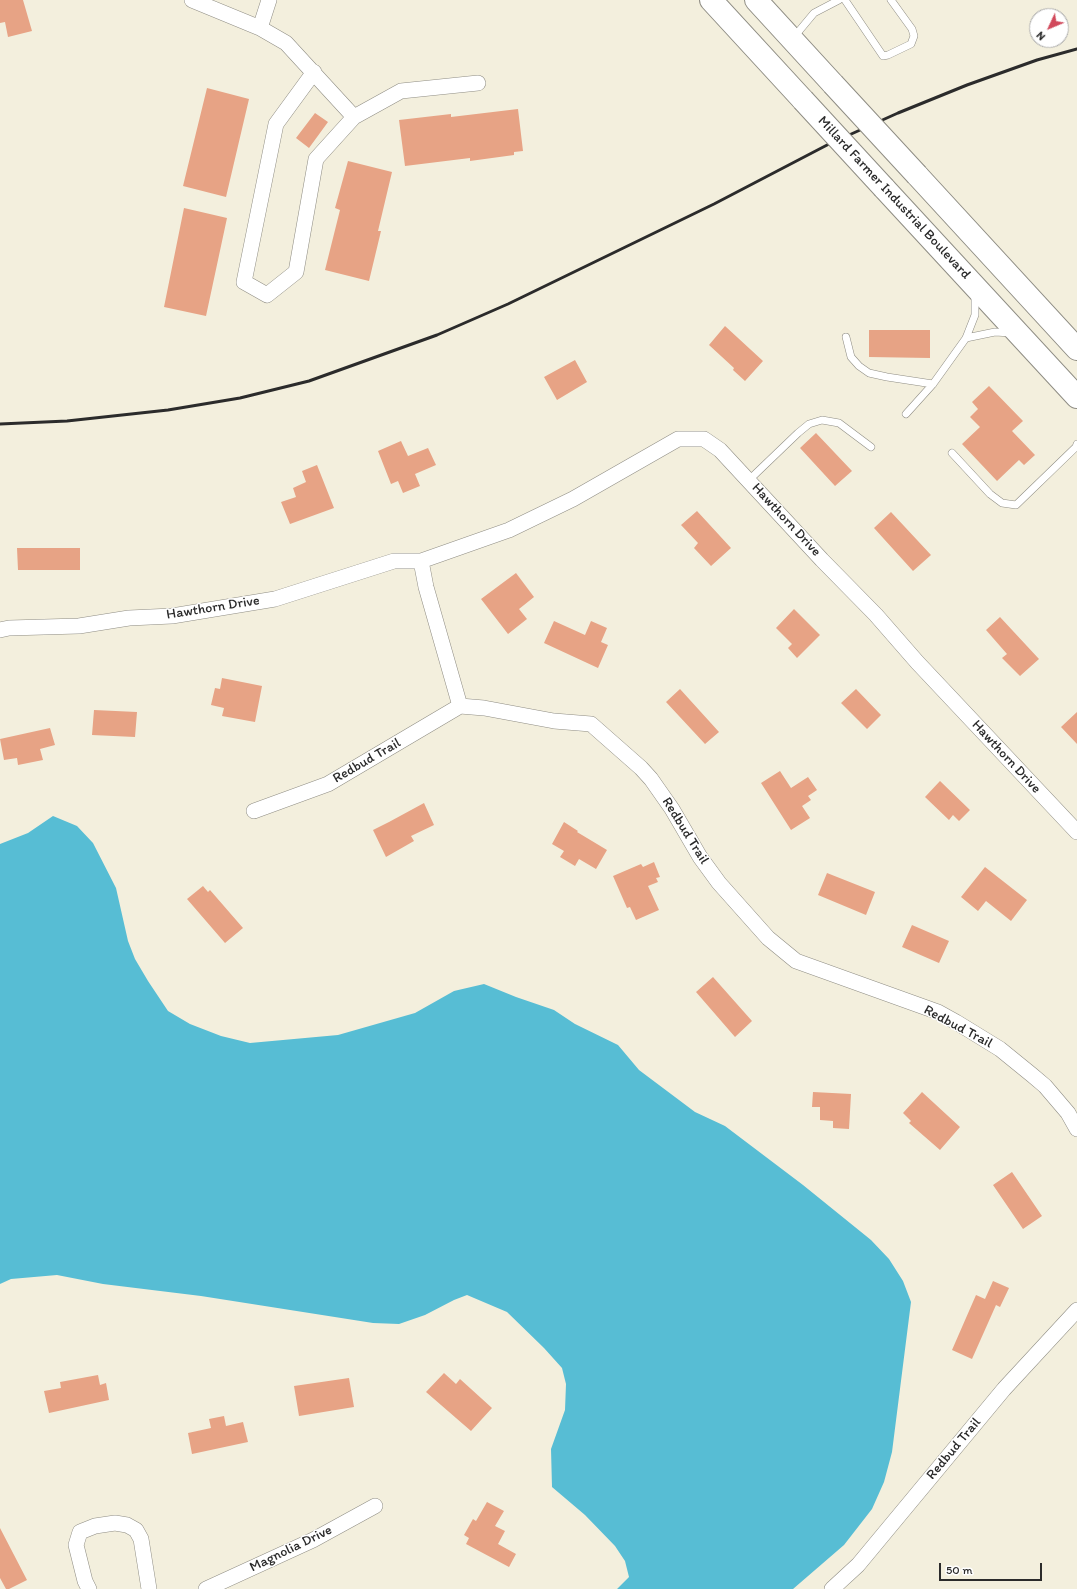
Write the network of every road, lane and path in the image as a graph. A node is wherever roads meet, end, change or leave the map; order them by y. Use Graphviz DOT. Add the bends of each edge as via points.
graph roads {
  1 [pos="192,0"];
  2 [pos="269,0"];
  3 [pos="711,0"];
  4 [pos="756,0"];
  5 [pos="839,0"];
  6 [pos="845,0"];
  7 [pos="891,0"];
  8 [pos="260,28"];
  9 [pos="792,39"];
  10 [pos="314,72"];
  11 [pos="478,83"];
  12 [pos="354,117"];
  13 [pos="975,286"];
  14 [pos="1018,333"];
  15 [pos="846,337"];
  16 [pos="966,338"];
  17 [pos="1077,349"];
  18 [pos="933,384"];
  19 [pos="1077,397"];
  20 [pos="906,414"];
  21 [pos="1077,446"];
  22 [pos="871,448"];
  23 [pos="952,453"];
  24 [pos="749,480"];
  25 [pos="421,562"];
  26 [pos="0,630"];
  27 [pos="460,706"];
  28 [pos="254,811"];
  29 [pos="1077,832"];
  30 [pos="1077,1129"];
  31 [pos="1077,1310"];
  32 [pos="375,1506"];
  33 [pos="89,1589"];
  34 [pos="149,1589"];
  35 [pos="206,1589"];
  36 [pos="832,1589"];
  1 -- 8 [label="street"];
  2 -- 8 [label="street"];
  3 -- 13 [label="main road, Millard Farmer Industrial Boulevard, bridge"];
  4 -- 9 [label="main road"];
  5 -- 9 [label="lane" via="814,13"];
  6 -- 7 [label="lane" via="883,56 911,44 914,36 912,29"];
  8 -- 10 [label="street" via="286,43"];
  9 -- 17 [label="main road, bridge"];
  10 -- 12 [label="street"];
  10 -- 12 [label="street" via="276,124 244,282 267,294 296,272 316,159"];
  11 -- 12 [label="street" via="401,91"];
  13 -- 14 [label="main road, Millard Farmer Industrial Boulevard"];
  13 -- 16 [label="lane" via="975,315"];
  14 -- 16 [label="lane" via="995,332"];
  14 -- 19 [label="main road, Millard Farmer Industrial Boulevard"];
  15 -- 18 [label="lane" via="851,357 869,373 886,378"];
  16 -- 18 [label="lane"];
  18 -- 20 [label="lane"];
  21 -- 23 [label="lane" via="1016,505 1002,503 990,494"];
  22 -- 24 [label="lane" via="839,422 822,420 809,424 798,433"];
  24 -- 25 [label="street, Hawthorn Drive" via="720,450 704,439 678,439 572,499 509,530"];
  24 -- 29 [label="street, Hawthorn Drive"];
  25 -- 26 [label="street, Hawthorn Drive" via="394,561 275,599 172,616 129,618 74,627"];
  25 -- 27 [label="street"];
  27 -- 28 [label="street, Redbud Trail" via="328,784"];
  27 -- 30 [label="street, Redbud Trail" via="554,721 591,724 651,779 719,883 768,938 796,961 938,1012 1000,1049 1045,1086 1068,1112"];
  31 -- 36 [label="street, Redbud Trail" via="1004,1389 858,1566"];
  32 -- 35 [label="street, Magnolia Drive" via="313,1540"];
  33 -- 34 [label="street" via="76,1545 80,1532 95,1526 115,1523 136,1530 141,1539"];
}
